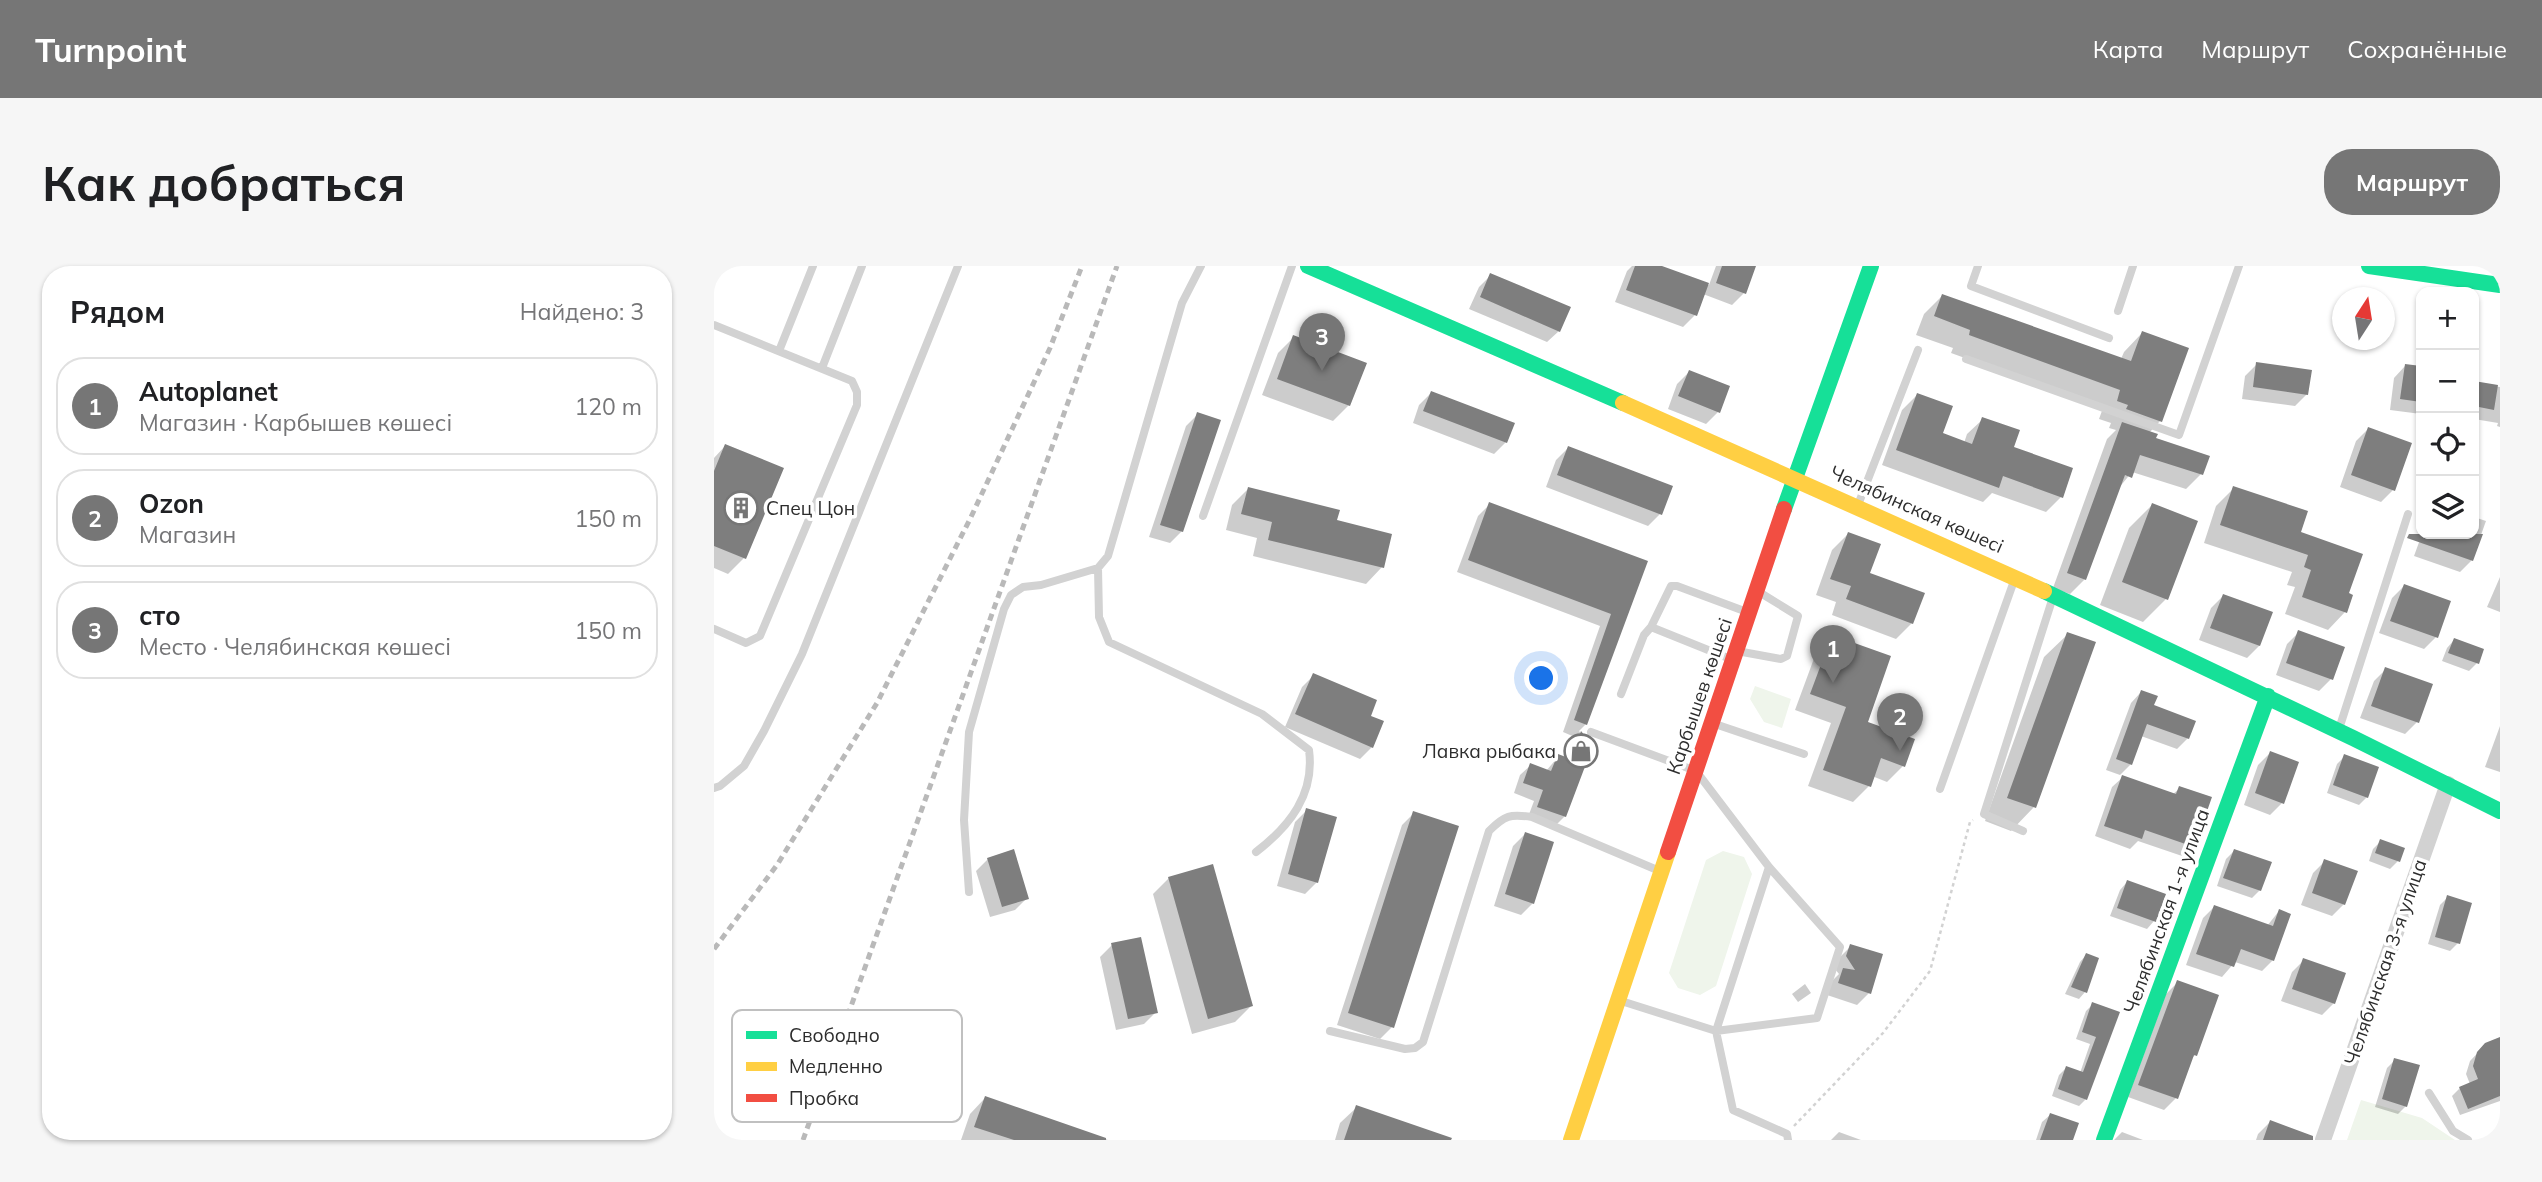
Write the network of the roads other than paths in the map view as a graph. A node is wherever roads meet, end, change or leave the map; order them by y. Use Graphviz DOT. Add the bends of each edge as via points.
graph roads {
  1 [pos="813,266"];
  2 [pos="862,266"];
  3 [pos="958,266"];
  4 [pos="1201,266"];
  5 [pos="1292,266"];
  6 [pos="1308,266"];
  7 [pos="1871,266"];
  8 [pos="1978,266"];
  9 [pos="2133,266"];
  10 [pos="2239,266"];
  11 [pos="2369,266"];
  12 [pos="2480,274"];
  13 [pos="2500,285"];
  14 [pos="2118,311"];
  15 [pos="714,325"];
  16 [pos="2109,338"];
  17 [pos="1918,350"];
  18 [pos="779,351"];
  19 [pos="1966,359"];
  20 [pos="822,368"];
  21 [pos="1795,477"];
  22 [pos="1857,505"];
  23 [pos="2408,514"];
  24 [pos="1203,516"];
  25 [pos="1098,568"];
  26 [pos="2015,576"];
  27 [pos="1757,592"];
  28 [pos="2054,594"];
  29 [pos="1749,613"];
  30 [pos="1651,627"];
  31 [pos="714,629"];
  32 [pos="1735,656"];
  33 [pos="1621,694"];
  34 [pos="2268,696"];
  35 [pos="1712,723"];
  36 [pos="2339,729"];
  37 [pos="1591,732"];
  38 [pos="1804,754"];
  39 [pos="1696,771"];
  40 [pos="2448,784"];
  41 [pos="714,788"];
  42 [pos="1940,789"];
  43 [pos="2500,811"];
  44 [pos="2023,831"];
  45 [pos="1256,852"];
  46 [pos="1769,867"];
  47 [pos="1662,872"];
  48 [pos="969,892"];
  49 [pos="1618,1000"];
  50 [pos="1330,1031"];
  51 [pos="1716,1031"];
  52 [pos="2429,1093"];
  53 [pos="1787,1137"];
  54 [pos="1571,1140"];
  55 [pos="2104,1140"];
  56 [pos="2323,1140"];
  57 [pos="2468,1140"];
  1 -- 18 [label="lane"];
  2 -- 20 [label="lane"];
  3 -- 41 [label="lane" via="802,654 744,766"];
  4 -- 25 [label="lane" via="1182,303 1108,556"];
  5 -- 24 [label="lane"];
  6 -- 21 [label="street, Челябинская көшесі"];
  7 -- 21 [label="street, Карбышев көшесі"];
  8 -- 16 [label="lane" via="1971,286"];
  9 -- 14 [label="lane"];
  10 -- 19 [label="lane" via="2179,435"];
  11 -- 12 [label="street"];
  12 -- 13 [label="street"];
  15 -- 18 [label="lane"];
  17 -- 22 [label="lane"];
  18 -- 20 [label="lane"];
  20 -- 31 [label="lane" via="852,381 857,392 852,418 760,636 746,643"];
  21 -- 22 [label="street, Челябинская көшесі"];
  21 -- 27 [label="street, Карбышев көшесі"];
  22 -- 26 [label="street, Челябинская көшесі"];
  23 -- 36 [label="lane"];
  25 -- 45 [label="lane" via="1099,617 1109,642 1262,714 1309,750 1311,768 1303,801 1286,826"];
  25 -- 48 [label="lane" via="1023,587 1003,609 969,732 964,820"];
  26 -- 28 [label="street, Челябинская көшесі"];
  26 -- 42 [label="lane"];
  27 -- 29 [label="street, Карбышев көшесі"];
  27 -- 32 [label="lane" via="1798,616 1787,656"];
  28 -- 34 [label="street, Челябинская көшесі"];
  28 -- 44 [label="lane" via="1984,814"];
  29 -- 30 [label="lane" via="1671,586"];
  29 -- 32 [label="street, Карбышев көшесі"];
  30 -- 32 [label="lane"];
  30 -- 33 [label="lane"];
  32 -- 35 [label="street, Карбышев көшесі"];
  34 -- 36 [label="street, Челябинская көшесі"];
  34 -- 55 [label="street, Челябинская 1-я улица"];
  35 -- 38 [label="lane"];
  35 -- 39 [label="street, Карбышев көшесі"];
  36 -- 40 [label="street, Челябинская көшесі"];
  37 -- 39 [label="lane"];
  39 -- 46 [label="lane"];
  39 -- 47 [label="street, Карбышев көшесі"];
  40 -- 43 [label="street, Челябинская көшесі"];
  40 -- 56 [label="street, Челябинская 3-я улица"];
  46 -- 51 [label="lane"];
  46 -- 51 [label="lane" via="1840,947 1817,1018"];
  47 -- 49 [label="street, Карбышев көшесі"];
  47 -- 50 [label="lane" via="1532,817 1514,814 1501,819 1489,831 1423,1042 1405,1049"];
  49 -- 51 [label="lane"];
  49 -- 54 [label="street, Карбышев көшесі"];
  51 -- 53 [label="lane" via="1733,1110"];
  52 -- 57 [label="lane" via="2453,1131"];
}
